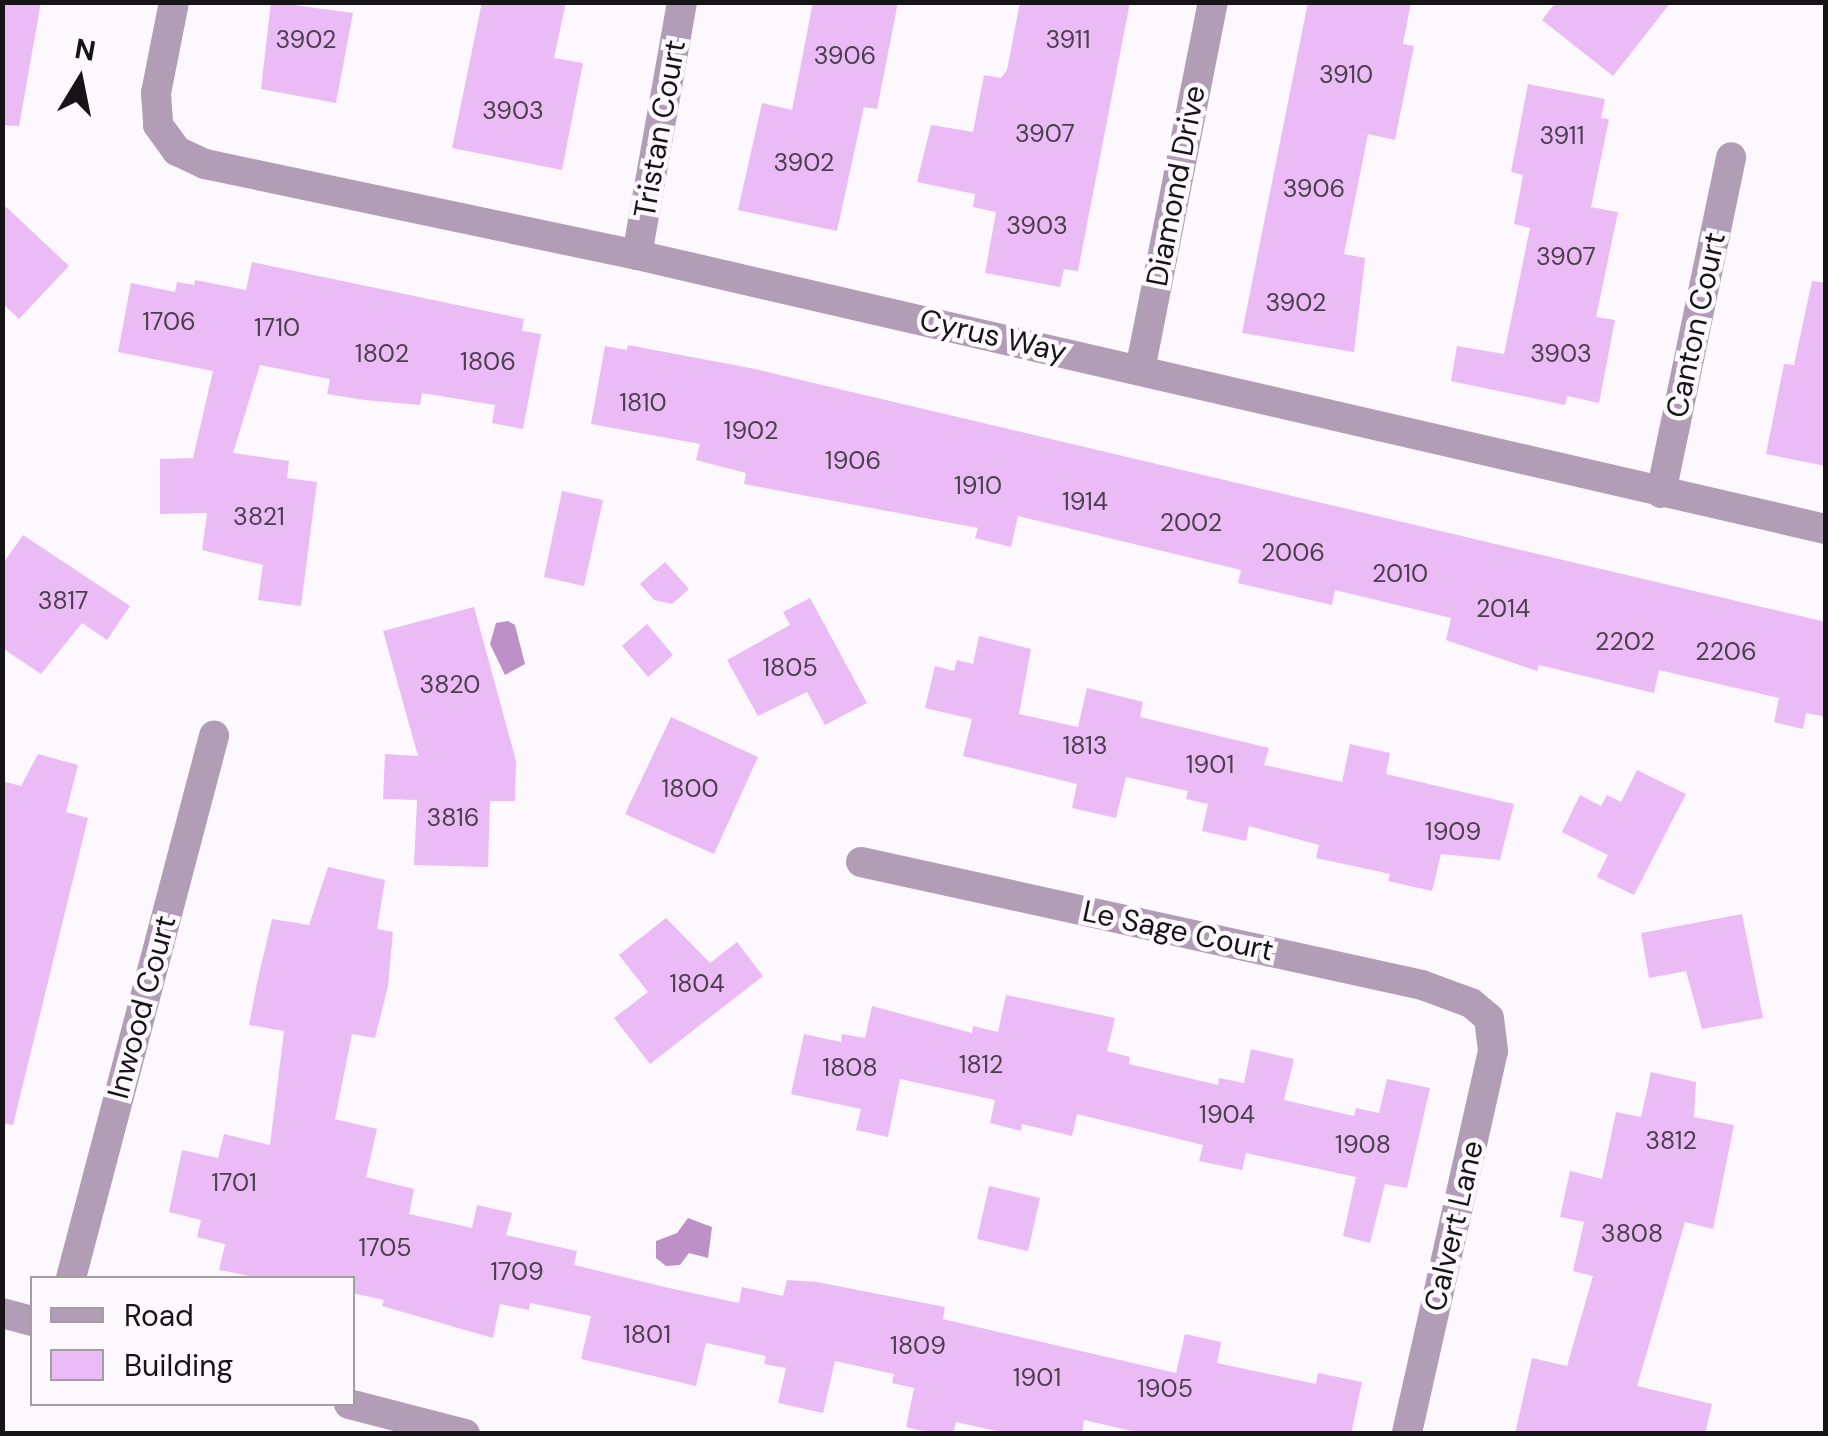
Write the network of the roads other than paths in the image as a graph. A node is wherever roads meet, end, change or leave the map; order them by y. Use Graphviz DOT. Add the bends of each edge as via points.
graph roads {
  1 [pos="174,2"];
  2 [pos="682,2"];
  3 [pos="1213,2"];
  4 [pos="1732,157"];
  5 [pos="637,255"];
  6 [pos="1140,370"];
  7 [pos="1661,493"];
  8 [pos="1826,530"];
  9 [pos="214,736"];
  10 [pos="861,862"];
  11 [pos="1489,1018"];
  12 [pos="71,1276"];
  13 [pos="2,1313"];
  14 [pos="30,1320"];
  15 [pos="355,1406"];
  16 [pos="464,1434"];
  17 [pos="1407,1434"];
  1 -- 5 [label="street, Cyrus Way" via="156,93 165,139 206,164"];
  2 -- 5 [label="street, Tristan Court"];
  3 -- 6 [label="street, Diamond Drive"];
  4 -- 7 [label="street, Canton Court"];
  5 -- 6 [label="street, Cyrus Way"];
  6 -- 7 [label="street, Cyrus Way"];
  7 -- 8 [label="street, Cyrus Way"];
  9 -- 12 [label="street, Inwood Court"];
  10 -- 11 [label="street, Le Sage Court" via="1422,984"];
  11 -- 17 [label="street, Calvert Lane" via="1493,1051"];
  13 -- 14 [label="street"];
  15 -- 16 [label="street"];
}
